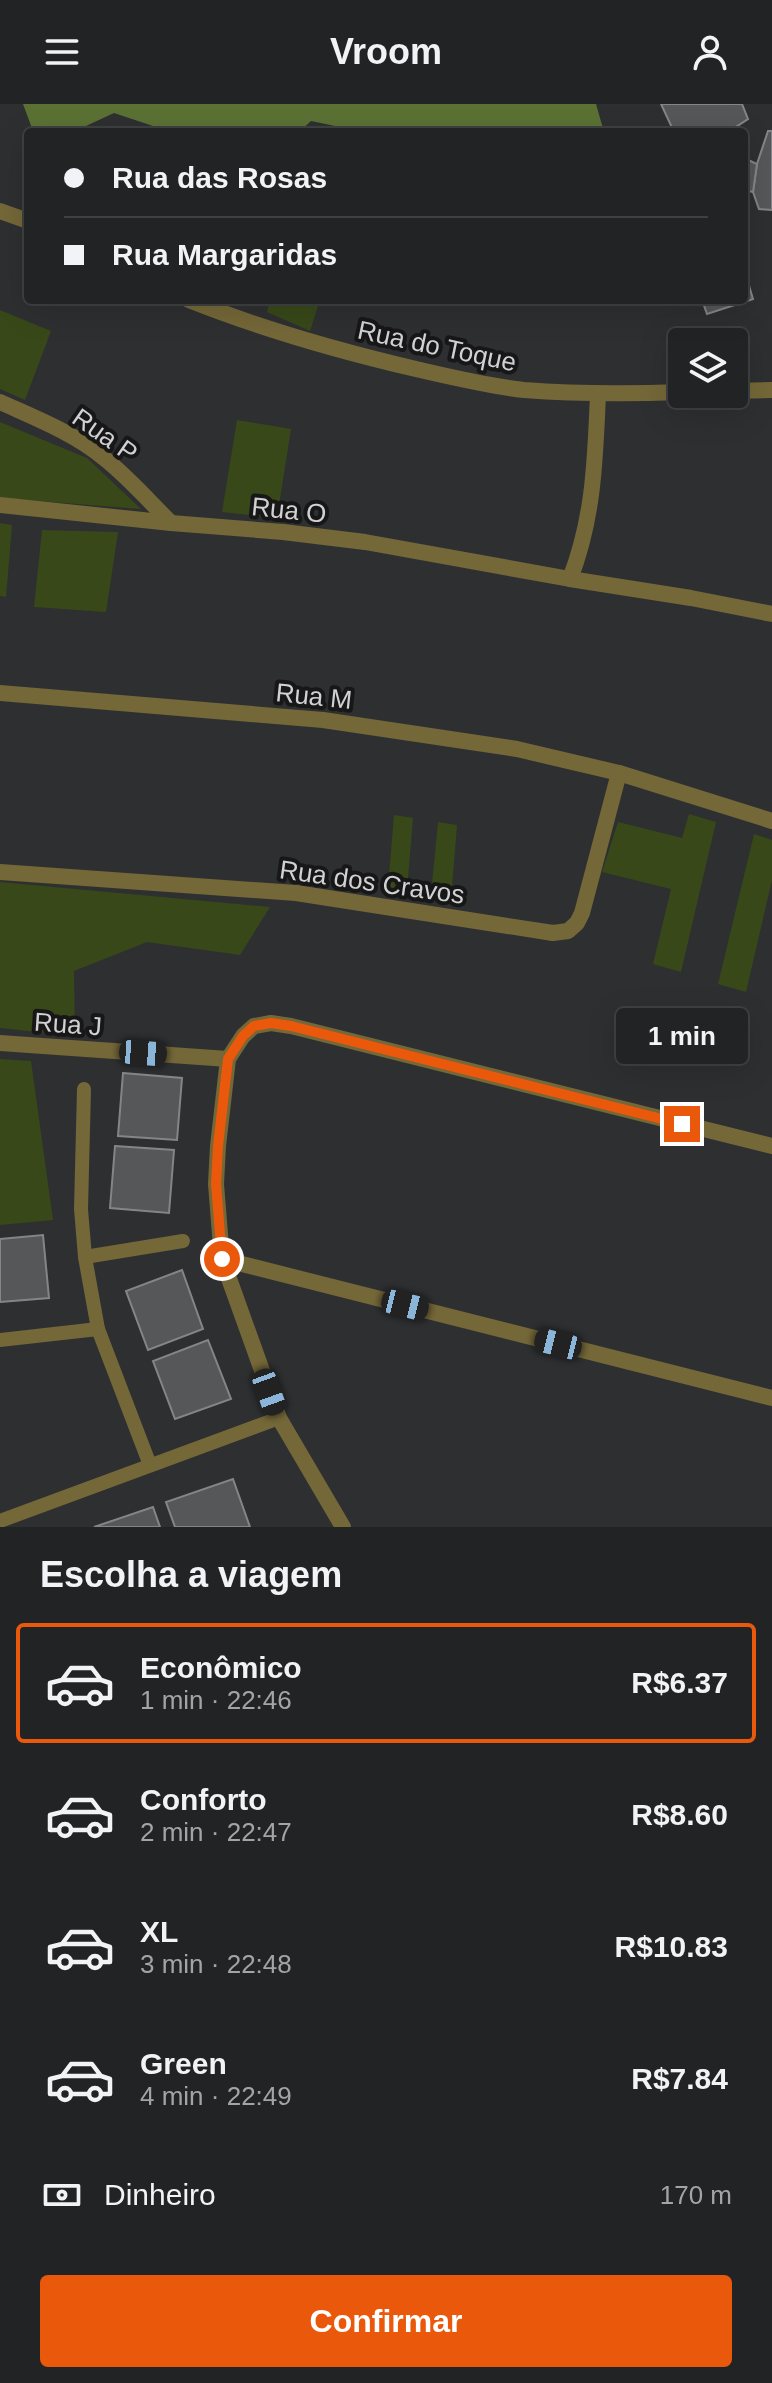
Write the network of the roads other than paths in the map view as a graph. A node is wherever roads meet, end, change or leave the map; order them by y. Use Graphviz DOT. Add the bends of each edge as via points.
graph roads {
  1 [pos="0,211"];
  2 [pos="24,220"];
  3 [pos="199,304"];
  4 [pos="772,390"];
  5 [pos="748,391"];
  6 [pos="668,392"];
  7 [pos="598,395"];
  8 [pos="0,402"];
  9 [pos="0,505"];
  10 [pos="171,523"];
  11 [pos="570,579"];
  12 [pos="772,614"];
  13 [pos="0,693"];
  14 [pos="619,773"];
  15 [pos="772,821"];
  16 [pos="0,872"];
  17 [pos="0,1043"];
  18 [pos="228,1059"];
  19 [pos="84,1089"];
  20 [pos="772,1146"];
  21 [pos="183,1241"];
  22 [pos="85,1257"];
  23 [pos="222,1259"];
  24 [pos="98,1329"];
  25 [pos="0,1340"];
  26 [pos="772,1398"];
  27 [pos="279,1418"];
  28 [pos="150,1465"];
  29 [pos="0,1521"];
  30 [pos="343,1527"];
  1 -- 2 [label="street"];
  3 -- 7 [label="street, Rua do Toque" via="402,366 520,389"];
  4 -- 5 [label="street"];
  6 -- 7 [label="street, Rua do Toque"];
  7 -- 11 [label="street" via="589,516"];
  8 -- 10 [label="street, Rua P" via="103,457"];
  9 -- 10 [label="street, Rua O"];
  10 -- 11 [label="street, Rua O" via="365,542"];
  11 -- 12 [label="street, Rua O"];
  13 -- 14 [label="street, Rua M" via="323,720 517,749"];
  14 -- 15 [label="street, Rua M"];
  14 -- 16 [label="street, Rua dos Cravos" via="582,913 574,927 561,933 296,893"];
  17 -- 18 [label="street, Rua J"];
  18 -- 20 [label="street" via="254,1026 291,1026"];
  18 -- 23 [label="street" via="216,1184"];
  19 -- 22 [label="lane"];
  21 -- 22 [label="lane"];
  22 -- 24 [label="lane"];
  23 -- 26 [label="street"];
  23 -- 27 [label="street"];
  24 -- 25 [label="lane"];
  24 -- 28 [label="lane"];
  27 -- 28 [label="lane"];
  27 -- 30 [label="street"];
  28 -- 29 [label="lane"];
}
